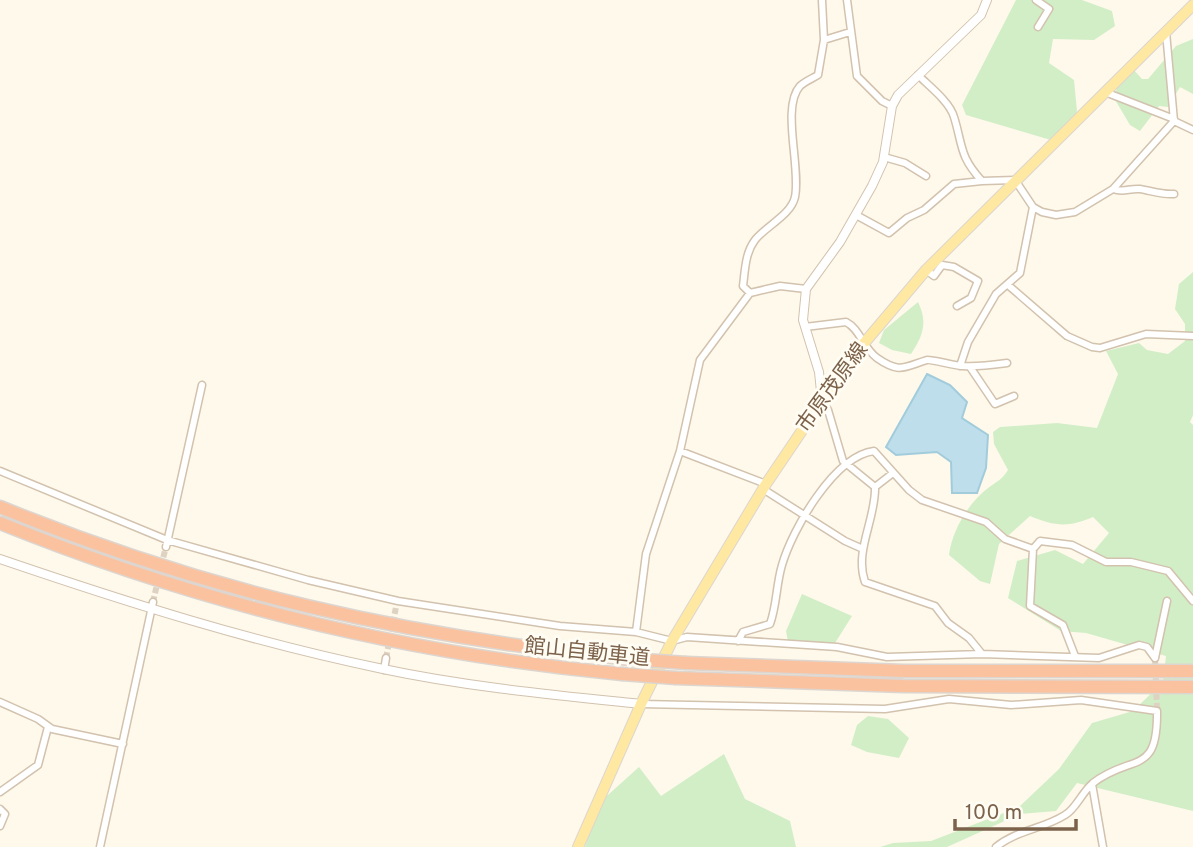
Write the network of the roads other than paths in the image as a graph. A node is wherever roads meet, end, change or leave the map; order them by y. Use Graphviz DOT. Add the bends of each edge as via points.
graph roads {
  1 [pos="822,0"];
  2 [pos="847,0"];
  3 [pos="987,0"];
  4 [pos="1036,0"];
  5 [pos="1193,5"];
  6 [pos="1038,27"];
  7 [pos="850,32"];
  8 [pos="1166,32"];
  9 [pos="824,40"];
  10 [pos="918,75"];
  11 [pos="1105,92"];
  12 [pos="892,106"];
  13 [pos="1174,120"];
  14 [pos="1193,130"];
  15 [pos="884,157"];
  16 [pos="926,176"];
  17 [pos="1015,180"];
  18 [pos="982,181"];
  19 [pos="1113,189"];
  20 [pos="1174,194"];
  21 [pos="1033,207"];
  22 [pos="856,215"];
  23 [pos="926,270"];
  24 [pos="1008,285"];
  25 [pos="806,289"];
  26 [pos="750,293"];
  27 [pos="957,306"];
  28 [pos="805,327"];
  29 [pos="1193,336"];
  30 [pos="863,345"];
  31 [pos="1007,363"];
  32 [pos="960,366"];
  33 [pos="970,367"];
  34 [pos="202,385"];
  35 [pos="1014,396"];
  36 [pos="822,401"];
  37 [pos="680,451"];
  38 [pos="848,465"];
  39 [pos="0,471"];
  40 [pos="893,473"];
  41 [pos="765,486"];
  42 [pos="875,486"];
  43 [pos="0,507"];
  44 [pos="804,514"];
  45 [pos="0,523"];
  46 [pos="166,544"];
  47 [pos="1033,549"];
  48 [pos="863,550"];
  49 [pos="0,559"];
  50 [pos="1167,601"];
  51 [pos="1193,601"];
  52 [pos="152,606"];
  53 [pos="636,632"];
  54 [pos="672,641"];
  55 [pos="738,641"];
  56 [pos="982,654"];
  57 [pos="1075,656"];
  58 [pos="386,658"];
  59 [pos="384,670"];
  60 [pos="1193,671"];
  61 [pos="1193,687"];
  62 [pos="0,702"];
  63 [pos="641,704"];
  64 [pos="48,727"];
  65 [pos="123,744"];
  66 [pos="1092,784"];
  67 [pos="0,792"];
  68 [pos="0,809"];
  69 [pos="0,826"];
  70 [pos="584,834"];
  71 [pos="100,847"];
  72 [pos="578,847"];
  73 [pos="586,847"];
  74 [pos="996,847"];
  75 [pos="1103,847"];
  1 -- 9 [label="street"];
  2 -- 7 [label="street"];
  3 -- 10 [label="street" via="981,15"];
  4 -- 6 [label="street" via="1049,9"];
  5 -- 8 [label="main road, 市原茂原線"];
  7 -- 9 [label="street"];
  7 -- 12 [label="street" via="857,76"];
  8 -- 11 [label="main road, 市原茂原線"];
  8 -- 13 [label="street"];
  9 -- 26 [label="street" via="818,75 799,87 792,106 795,196 791,208 748,253 743,286"];
  10 -- 12 [label="street"];
  10 -- 18 [label="street" via="954,114 960,151"];
  11 -- 13 [label="street"];
  11 -- 17 [label="main road, 市原茂原線"];
  12 -- 15 [label="street"];
  13 -- 14 [label="street"];
  13 -- 19 [label="street"];
  15 -- 16 [label="street"];
  15 -- 22 [label="street"];
  17 -- 18 [label="street"];
  17 -- 21 [label="street"];
  17 -- 23 [label="main road, 市原茂原線"];
  18 -- 22 [label="street" via="954,184 889,233"];
  19 -- 20 [label="street"];
  19 -- 21 [label="street" via="1075,212 1056,215"];
  21 -- 24 [label="street" via="1023,265"];
  22 -- 25 [label="street"];
  23 -- 27 [label="street" via="934,276 942,265 948,265 978,281 975,294"];
  23 -- 30 [label="main road, 市原茂原線"];
  24 -- 29 [label="street" via="1067,336 1092,347 1146,334"];
  24 -- 32 [label="street" via="996,294 968,342"];
  25 -- 26 [label="street" via="779,286"];
  25 -- 28 [label="street" via="802,306"];
  26 -- 37 [label="street" via="700,360"];
  28 -- 30 [label="street" via="846,322"];
  28 -- 36 [label="street" via="819,372"];
  30 -- 32 [label="street" via="898,369 928,359"];
  30 -- 36 [label="main road, 市原茂原線"];
  31 -- 33 [label="street"];
  32 -- 33 [label="street"];
  33 -- 35 [label="street" via="995,404"];
  34 -- 46 [label="street"];
  36 -- 38 [label="street"];
  36 -- 41 [label="main road, 市原茂原線"];
  37 -- 41 [label="street"];
  37 -- 53 [label="street" via="646,554"];
  38 -- 40 [label="street" via="874,452"];
  38 -- 42 [label="street"];
  38 -- 44 [label="street"];
  39 -- 46 [label="street"];
  40 -- 42 [label="street"];
  40 -- 47 [label="street" via="922,500 986,522 1005,539"];
  41 -- 44 [label="street"];
  41 -- 54 [label="main road, 市原茂原線"];
  42 -- 48 [label="street"];
  43 -- 60 [label="highway, 館山自動車道, bridge" via="80,540 260,597 427,633 685,663 904,671"];
  44 -- 48 [label="street"];
  44 -- 55 [label="street" via="782,564 770,624 743,632"];
  45 -- 61 [label="highway, 館山自動車道, bridge" via="75,553 257,611 448,652 676,678 903,686"];
  46 -- 53 [label="street" via="397,604"];
  47 -- 51 [label="street" via="1040,541 1072,545 1098,560 1154,565 1168,571"];
  47 -- 57 [label="street" via="1030,606 1063,625"];
  48 -- 56 [label="street" via="865,582 935,606"];
  49 -- 52 [label="street"];
  50 -- 57 [label="street" via="1155,658 1139,645 1099,658"];
  52 -- 59 [label="street" via="291,649"];
  52 -- 65 [label="street"];
  53 -- 54 [label="street"];
  54 -- 55 [label="street" via="687,637"];
  54 -- 63 [label="main road, 市原茂原線"];
  55 -- 56 [label="street" via="837,647 887,657"];
  56 -- 57 [label="street"];
  58 -- 59 [label="street"];
  59 -- 63 [label="street" via="484,687"];
  62 -- 64 [label="street"];
  63 -- 66 [label="street" via="885,709 949,699 1011,705 1081,700 1157,711 1152,751 1136,764 1116,769"];
  63 -- 70 [label="main road, 市原茂原線"];
  64 -- 65 [label="street"];
  64 -- 67 [label="street" via="38,765"];
  65 -- 71 [label="street"];
  66 -- 74 [label="street" via="1066,815 1009,837"];
  66 -- 75 [label="street"];
  68 -- 69 [label="street" via="5,814"];
  70 -- 72 [label="main road, 市原茂原線"];
  70 -- 73 [label="street"];
}
